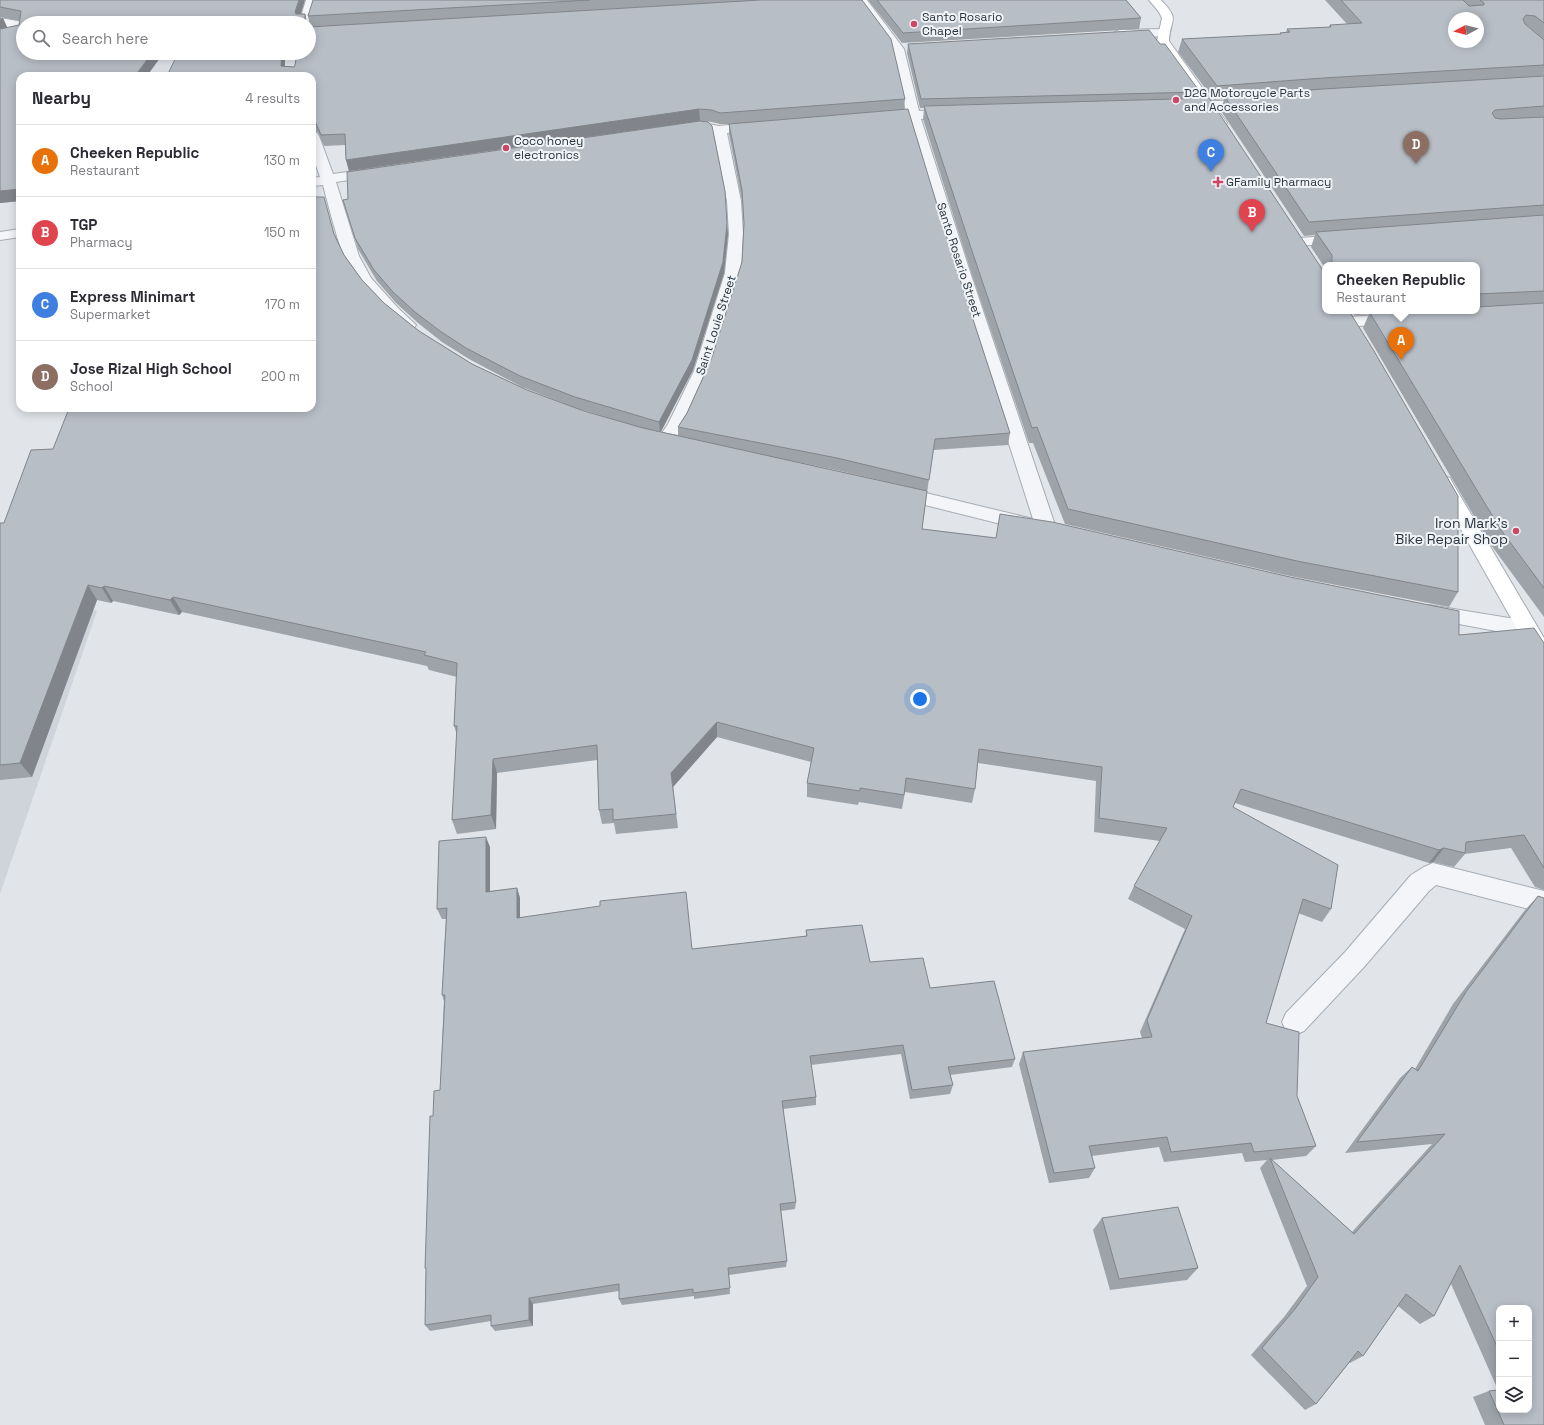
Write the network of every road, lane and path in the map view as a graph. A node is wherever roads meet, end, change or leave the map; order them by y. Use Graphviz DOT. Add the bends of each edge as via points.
graph roads {
  1 [pos="312,0"];
  2 [pos="850,0"];
  3 [pos="860,0"];
  4 [pos="1155,0"];
  5 [pos="307,16"];
  6 [pos="0,22"];
  7 [pos="16,25"];
  8 [pos="16,33"];
  9 [pos="1163,33"];
  10 [pos="8,35"];
  11 [pos="1106,35"];
  12 [pos="293,60"];
  13 [pos="292,67"];
  14 [pos="1264,102"];
  15 [pos="1210,106"];
  16 [pos="1170,107"];
  17 [pos="967,113"];
  18 [pos="913,114"];
  19 [pos="866,118"];
  20 [pos="772,125"];
  21 [pos="669,130"];
  22 [pos="718,130"];
  23 [pos="1227,133"];
  24 [pos="316,147"];
  25 [pos="390,170"];
  26 [pos="328,179"];
  27 [pos="316,181"];
  28 [pos="16,234"];
  29 [pos="0,236"];
  30 [pos="1355,238"];
  31 [pos="1300,243"];
  32 [pos="1346,316"];
  33 [pos="1412,318"];
  34 [pos="422,336"];
  35 [pos="1361,340"];
  36 [pos="666,441"];
  37 [pos="1435,469"];
  38 [pos="883,489"];
  39 [pos="1412,609"];
  40 [pos="1535,631"];
  41 [pos="1544,655"];
  42 [pos="1544,902"];
  43 [pos="1295,1022"];
  1 -- 5 [label="street"];
  2 -- 3 [label="street"];
  3 -- 18 [label="street, Santo Rosario Street" via="905,48"];
  4 -- 9 [label="main road" via="1168,18"];
  6 -- 7 [label="street"];
  8 -- 10 [label="street"];
  9 -- 11 [label="street"];
  9 -- 15 [label="main road" via="1167,49"];
  12 -- 13 [label="street"];
  14 -- 15 [label="street"];
  15 -- 16 [label="street"];
  15 -- 23 [label="main road"];
  17 -- 18 [label="street"];
  18 -- 19 [label="street"];
  18 -- 38 [label="street, Santo Rosario Street" via="963,274 1053,530"];
  20 -- 22 [label="street"];
  21 -- 22 [label="street" via="700,126"];
  22 -- 36 [label="street, Saint Louie Street" via="734,201 736,234 733,274 702,371 677,424"];
  24 -- 26 [label="street"];
  25 -- 26 [label="street"];
  26 -- 27 [label="street"];
  26 -- 34 [label="street" via="351,256 365,280 392,312"];
  28 -- 29 [label="street"];
  30 -- 31 [label="street"];
  32 -- 33 [label="street"];
  32 -- 35 [label="main road"];
  37 -- 40 [label="main road"];
  39 -- 40 [label="street"];
  40 -- 41 [label="main road"];
  42 -- 43 [label="street" via="1433,874 1420,883 1355,960"];
}
